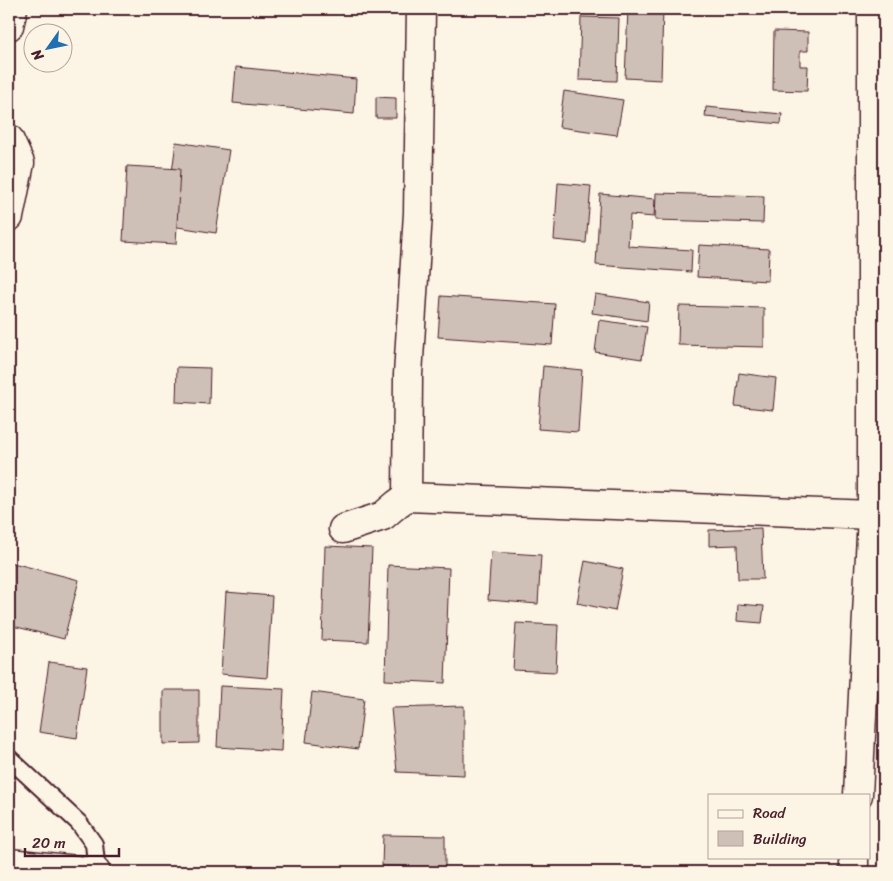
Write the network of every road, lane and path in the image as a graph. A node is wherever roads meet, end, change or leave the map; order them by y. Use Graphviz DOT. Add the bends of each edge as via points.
graph roads {
  1 [pos="13,9"];
  2 [pos="421,9"];
  3 [pos="872,9"];
  4 [pos="9,26"];
  5 [pos="878,62"];
  6 [pos="9,140"];
  7 [pos="9,217"];
  8 [pos="878,484"];
  9 [pos="407,497"];
  10 [pos="872,515"];
  11 [pos="343,529"];
  12 [pos="9,758"];
  13 [pos="858,794"];
  14 [pos="854,858"];
  15 [pos="9,863"];
  16 [pos="97,872"];
  17 [pos="854,872"];
  1 -- 4 [label="street"];
  2 -- 9 [label="street" via="418,213 408,375"];
  3 -- 5 [label="street"];
  5 -- 8 [label="street"];
  6 -- 7 [label="street" via="20,164"];
  8 -- 10 [label="street"];
  9 -- 10 [label="street"];
  9 -- 11 [label="street" via="383,516"];
  10 -- 13 [label="street"];
  12 -- 16 [label="lane" via="80,823 94,844"];
  14 -- 17 [label="street"];
  15 -- 16 [label="street"];
}
